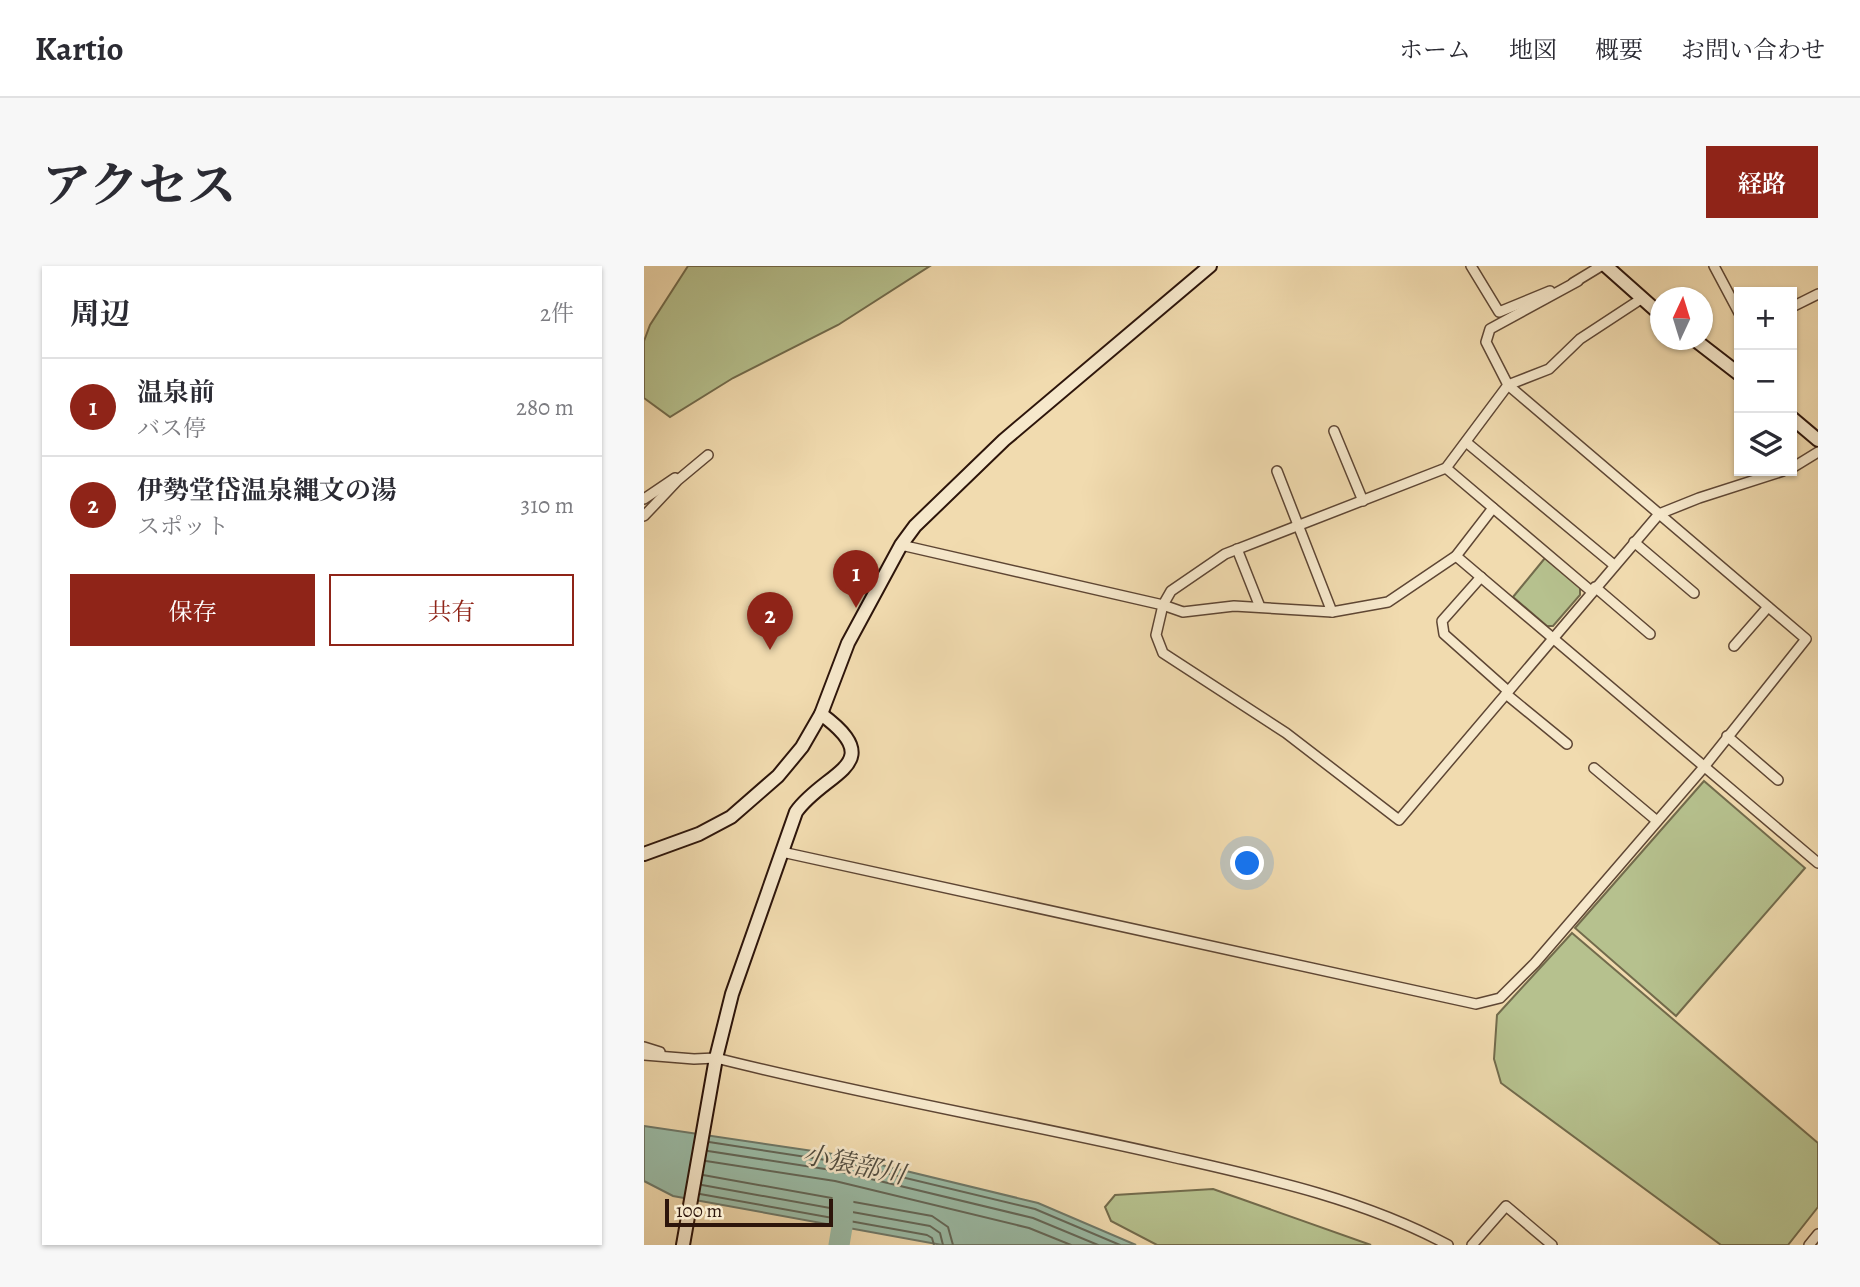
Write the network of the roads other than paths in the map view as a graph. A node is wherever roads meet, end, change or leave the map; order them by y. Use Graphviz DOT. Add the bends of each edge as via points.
graph roads {
  1 [pos="1210,266"];
  2 [pos="1471,266"];
  3 [pos="1604,266"];
  4 [pos="1714,266"];
  5 [pos="1578,281"];
  6 [pos="1818,293"];
  7 [pos="1641,299"];
  8 [pos="1734,304"];
  9 [pos="1797,304"];
  10 [pos="1650,306"];
  11 [pos="1708,350"];
  12 [pos="1734,370"];
  13 [pos="1508,385"];
  14 [pos="1797,421"];
  15 [pos="1334,431"];
  16 [pos="1815,433"];
  17 [pos="1466,442"];
  18 [pos="1818,452"];
  19 [pos="1797,465"];
  20 [pos="1446,468"];
  21 [pos="1277,471"];
  22 [pos="1767,476"];
  23 [pos="644,499"];
  24 [pos="1363,501"];
  25 [pos="1493,508"];
  26 [pos="1659,514"];
  27 [pos="644,516"];
  28 [pos="1300,524"];
  29 [pos="1634,542"];
  30 [pos="901,545"];
  31 [pos="1237,549"];
  32 [pos="1456,556"];
  33 [pos="1614,565"];
  34 [pos="1480,577"];
  35 [pos="1593,589"];
  36 [pos="1694,593"];
  37 [pos="1163,605"];
  38 [pos="1260,607"];
  39 [pos="1768,607"];
  40 [pos="1332,612"];
  41 [pos="1650,634"];
  42 [pos="1552,639"];
  43 [pos="1734,646"];
  44 [pos="1507,692"];
  45 [pos="821,714"];
  46 [pos="1727,736"];
  47 [pos="1567,744"];
  48 [pos="1704,766"];
  49 [pos="1594,768"];
  50 [pos="1778,780"];
  51 [pos="1657,821"];
  52 [pos="782,852"];
  53 [pos="644,854"];
  54 [pos="1818,863"];
  55 [pos="644,1047"];
  56 [pos="644,1055"];
  57 [pos="675,1058"];
  58 [pos="715,1063"];
  59 [pos="1818,1234"];
  60 [pos="683,1245"];
  61 [pos="1448,1245"];
  62 [pos="1472,1245"];
  63 [pos="1552,1245"];
  64 [pos="1809,1245"];
  1 -- 30 [label="street" via="1004,440"];
  2 -- 5 [label="street" via="1499,312"];
  3 -- 5 [label="street"];
  3 -- 7 [label="street"];
  4 -- 8 [label="street"];
  5 -- 13 [label="street" via="1490,329 1486,342"];
  6 -- 9 [label="street"];
  7 -- 10 [label="street"];
  7 -- 13 [label="street" via="1580,339 1549,369"];
  11 -- 12 [label="street"];
  13 -- 17 [label="street"];
  13 -- 26 [label="street"];
  14 -- 16 [label="street"];
  15 -- 24 [label="street"];
  17 -- 20 [label="street"];
  17 -- 33 [label="street"];
  18 -- 19 [label="street"];
  20 -- 24 [label="street"];
  20 -- 25 [label="street"];
  21 -- 28 [label="street"];
  22 -- 26 [label="street"];
  23 -- 27 [label="street" via="708,455"];
  24 -- 28 [label="street"];
  25 -- 32 [label="street"];
  25 -- 35 [label="street"];
  26 -- 29 [label="street"];
  26 -- 39 [label="street"];
  28 -- 31 [label="street"];
  28 -- 40 [label="street"];
  29 -- 33 [label="street"];
  29 -- 36 [label="street"];
  30 -- 37 [label="street"];
  30 -- 45 [label="street" via="848,643"];
  31 -- 37 [label="street" via="1171,591"];
  31 -- 38 [label="street"];
  32 -- 34 [label="street"];
  32 -- 40 [label="street" via="1388,602"];
  33 -- 35 [label="street"];
  34 -- 42 [label="street"];
  34 -- 44 [label="street" via="1442,626 1444,634"];
  35 -- 41 [label="street"];
  35 -- 42 [label="street"];
  37 -- 38 [label="street" via="1183,612"];
  37 -- 44 [label="street" via="1156,635 1163,653 1286,733 1399,820"];
  38 -- 40 [label="street"];
  39 -- 43 [label="street"];
  39 -- 46 [label="street" via="1806,639"];
  42 -- 44 [label="street"];
  42 -- 48 [label="street"];
  44 -- 47 [label="street"];
  45 -- 52 [label="street" via="851,742 851,756 825,786 805,799"];
  45 -- 53 [label="street" via="778,776 731,817"];
  46 -- 48 [label="street"];
  46 -- 50 [label="street"];
  48 -- 51 [label="street"];
  48 -- 54 [label="street"];
  49 -- 51 [label="street"];
  51 -- 52 [label="street" via="1535,963 1500,998 1476,1004"];
  52 -- 58 [label="street" via="732,994"];
  55 -- 57 [label="street"];
  56 -- 57 [label="street"];
  57 -- 58 [label="street"];
  58 -- 60 [label="street"];
  58 -- 61 [label="street" via="1245,1174 1414,1226"];
  59 -- 64 [label="street"];
  62 -- 63 [label="street" via="1506,1206"];
}
